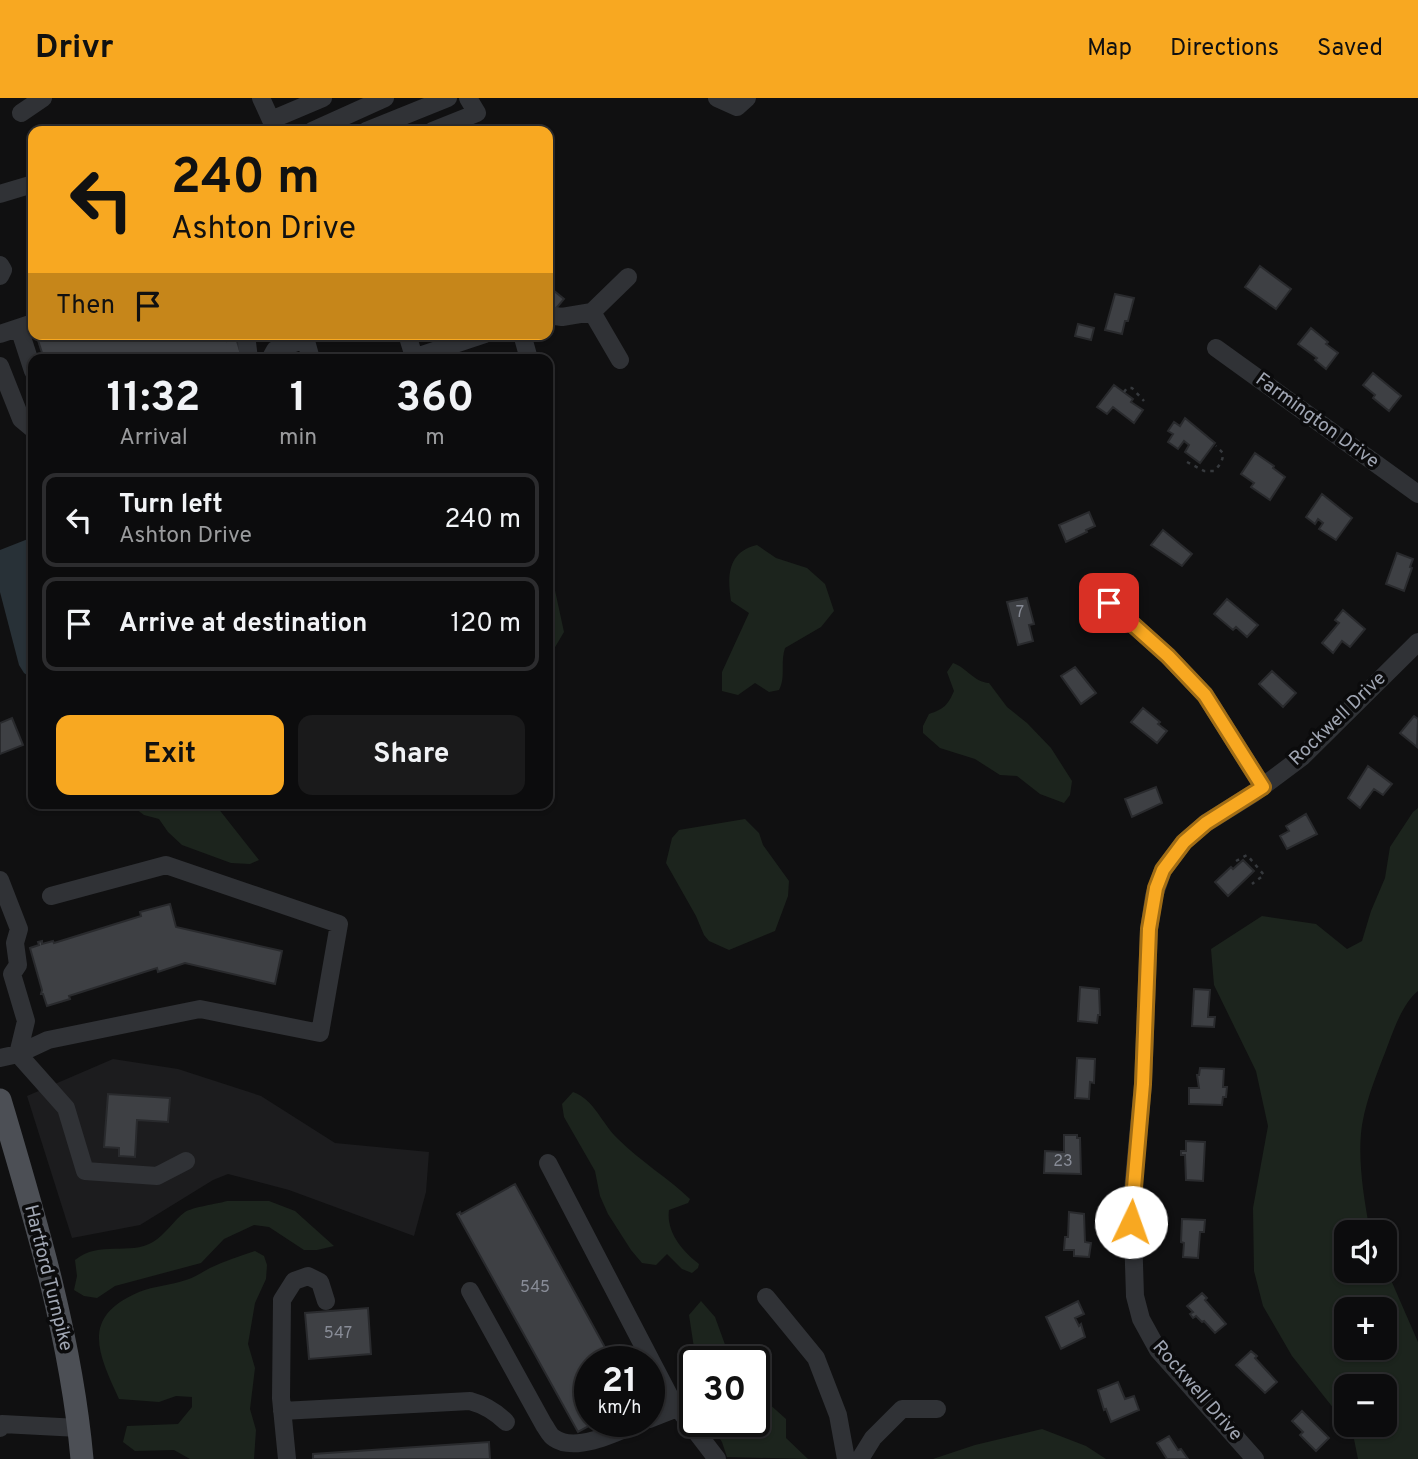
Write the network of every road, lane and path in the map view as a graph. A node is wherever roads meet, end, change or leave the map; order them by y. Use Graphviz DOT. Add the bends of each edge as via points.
graph roads {
  1 [pos="43,98"];
  2 [pos="261,98"];
  3 [pos="323,98"];
  4 [pos="385,98"];
  5 [pos="448,98"];
  6 [pos="468,98"];
  7 [pos="717,98"];
  8 [pos="747,98"];
  9 [pos="291,105"];
  10 [pos="21,113"];
  11 [pos="274,125"];
  12 [pos="323,126"];
  13 [pos="378,126"];
  14 [pos="444,126"];
  15 [pos="28,186"];
  16 [pos="0,194"];
  17 [pos="0,265"];
  18 [pos="0,276"];
  19 [pos="628,276"];
  20 [pos="592,312"];
  21 [pos="553,316"];
  22 [pos="26,326"];
  23 [pos="0,334"];
  24 [pos="298,340"];
  25 [pos="467,340"];
  26 [pos="1216,348"];
  27 [pos="273,354"];
  28 [pos="424,354"];
  29 [pos="620,360"];
  30 [pos="0,366"];
  31 [pos="4,384"];
  32 [pos="1124,392"];
  33 [pos="1144,401"];
  34 [pos="28,425"];
  35 [pos="1216,446"];
  36 [pos="1187,462"];
  37 [pos="1418,494"];
  38 [pos="1109,603"];
  39 [pos="1418,642"];
  40 [pos="1263,787"];
  41 [pos="1236,861"];
  42 [pos="0,880"];
  43 [pos="1252,884"];
  44 [pos="51,896"];
  45 [pos="18,1054"];
  46 [pos="0,1058"];
  47 [pos="0,1100"];
  48 [pos="186,1161"];
  49 [pos="548,1163"];
  50 [pos="470,1291"];
  51 [pos="766,1297"];
  52 [pos="326,1301"];
  53 [pos="674,1404"];
  54 [pos="665,1409"];
  55 [pos="937,1409"];
  56 [pos="282,1411"];
  57 [pos="506,1422"];
  58 [pos="1,1425"];
  59 [pos="79,1428"];
  60 [pos="602,1437"];
  61 [pos="82,1459"];
  62 [pos="287,1459"];
  63 [pos="717,1459"];
  64 [pos="846,1459"];
  65 [pos="860,1459"];
  66 [pos="1255,1459"];
  1 -- 10 [label="street"];
  2 -- 11 [label="street"];
  3 -- 9 [label="street"];
  4 -- 12 [label="street"];
  5 -- 13 [label="street"];
  6 -- 14 [label="street" via="477,113"];
  7 -- 8 [label="street" via="737,107"];
  9 -- 11 [label="street"];
  15 -- 16 [label="street"];
  17 -- 18 [label="street"];
  19 -- 20 [label="street"];
  20 -- 21 [label="street"];
  20 -- 29 [label="street"];
  22 -- 23 [label="street"];
  24 -- 27 [label="street"];
  25 -- 28 [label="street"];
  26 -- 37 [label="street, Farmington Drive"];
  30 -- 31 [label="street"];
  31 -- 34 [label="street"];
  32 -- 33 [label="path" via="1130,387"];
  35 -- 36 [label="path" via="1223,458 1214,471"];
  38 -- 40 [label="street" via="1205,695"];
  39 -- 40 [label="street, Rockwell Drive" via="1302,757"];
  40 -- 66 [label="street, Rockwell Drive" via="1184,842 1156,888 1149,929 1131,1232 1135,1296 1151,1338"];
  41 -- 43 [label="path" via="1247,855 1264,874"];
  42 -- 45 [label="street" via="19,929 15,943 18,965 12,974 26,1021"];
  44 -- 45 [label="street" via="166,865 339,924 320,1033 200,1009 48,1040"];
  45 -- 46 [label="street"];
  45 -- 48 [label="street" via="66,1108 85,1171 158,1176"];
  47 -- 59 [label="main road, Hartford Turnpike" via="48,1267"];
  49 -- 53 [label="street"];
  50 -- 60 [label="street" via="554,1438 586,1443"];
  51 -- 64 [label="street" via="816,1358 838,1415"];
  52 -- 56 [label="street" via="320,1282 308,1276 294,1281 282,1300"];
  53 -- 54 [label="street"];
  53 -- 63 [label="street"];
  55 -- 65 [label="street" via="902,1409 873,1438"];
  56 -- 57 [label="street" via="470,1401"];
  56 -- 62 [label="street"];
  58 -- 59 [label="street"];
  59 -- 61 [label="main road, Hartford Turnpike"];
}
